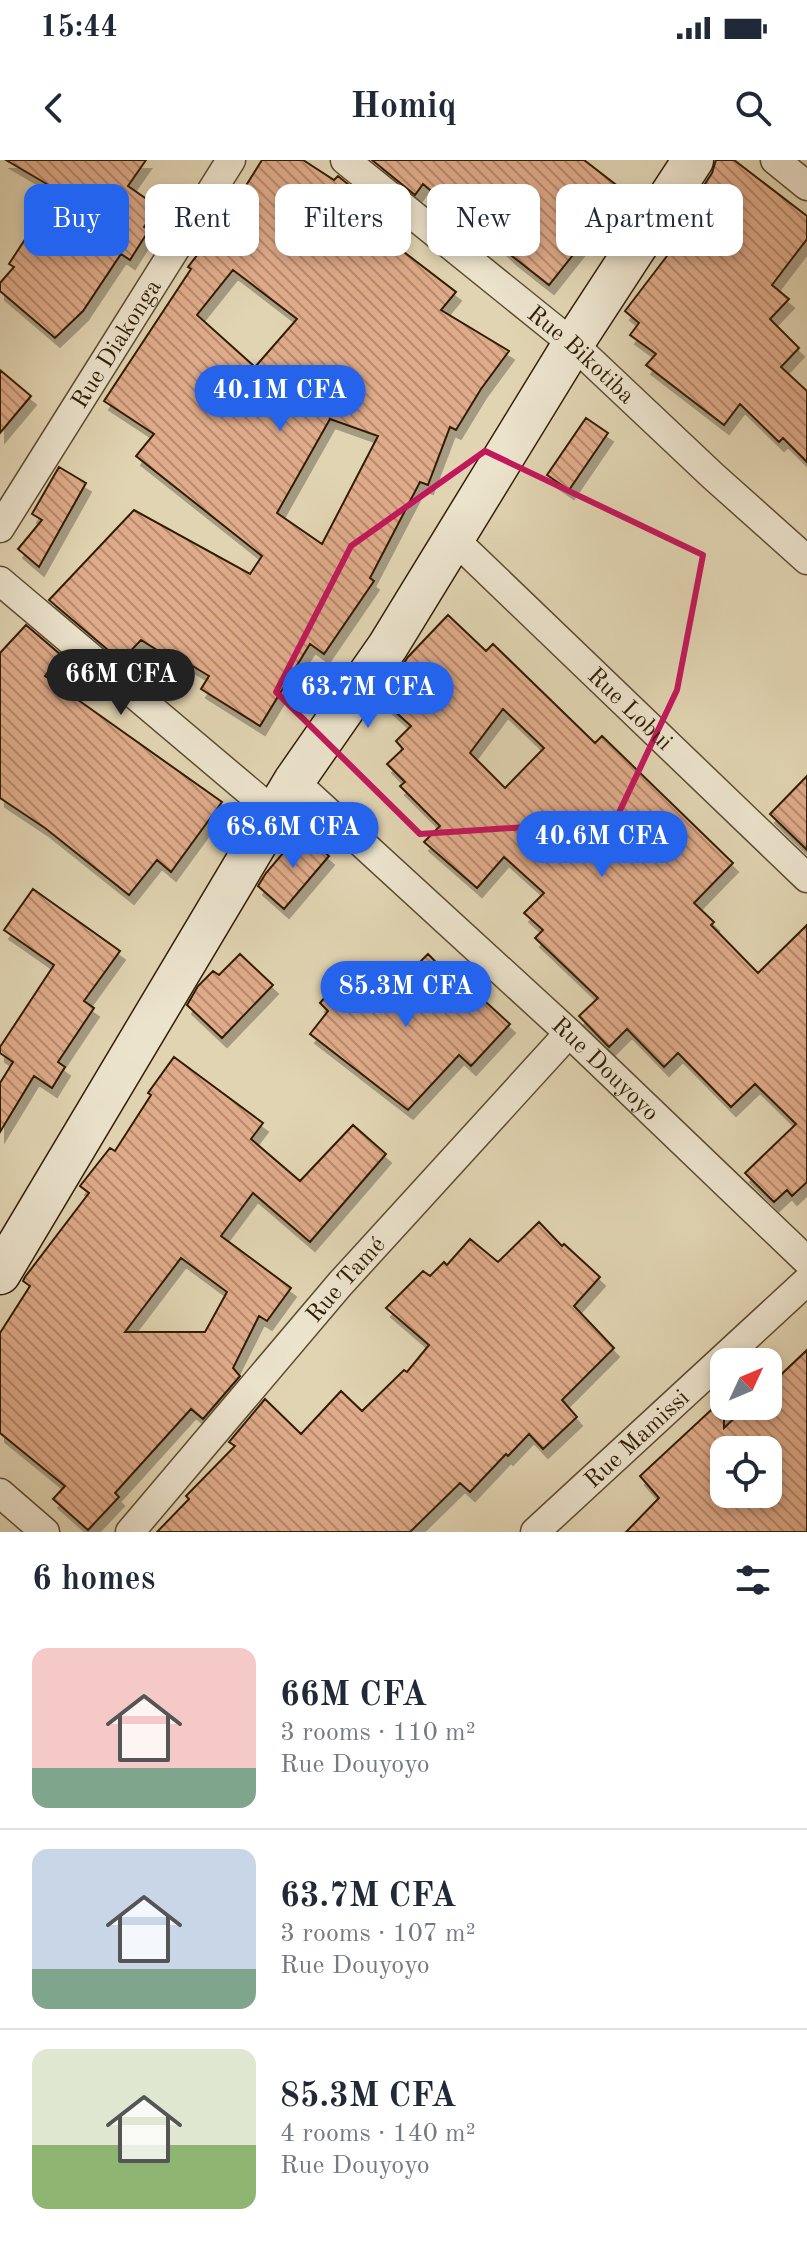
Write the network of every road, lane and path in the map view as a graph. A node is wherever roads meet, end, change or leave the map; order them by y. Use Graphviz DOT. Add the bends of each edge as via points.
graph roads {
  1 [pos="231,160"];
  2 [pos="345,160"];
  3 [pos="693,160"];
  4 [pos="775,160"];
  5 [pos="807,186"];
  6 [pos="573,344"];
  7 [pos="0,528"];
  8 [pos="453,538"];
  9 [pos="807,560"];
  10 [pos="0,581"];
  11 [pos="285,797"];
  12 [pos="807,878"];
  13 [pos="569,1033"];
  14 [pos="807,1261"];
  15 [pos="0,1274"];
  16 [pos="807,1281"];
  17 [pos="0,1493"];
  18 [pos="45,1532"];
  19 [pos="130,1532"];
  20 [pos="535,1532"];
  1 -- 7 [label="street, Rue Diakonga"];
  2 -- 6 [label="street, Rue Bikotiba"];
  3 -- 6 [label="main road"];
  4 -- 5 [label="street"];
  6 -- 8 [label="main road"];
  6 -- 9 [label="street, Rue Bikotiba"];
  8 -- 11 [label="main road" via="388,646"];
  8 -- 12 [label="street, Rue Lobui"];
  10 -- 11 [label="street, Rue Douyoyo"];
  11 -- 13 [label="street, Rue Douyoyo"];
  11 -- 15 [label="main road"];
  13 -- 14 [label="street, Rue Douyoyo"];
  13 -- 19 [label="street, Rue Tamé" via="340,1284"];
  16 -- 20 [label="street, Rue Mamissi"];
  17 -- 18 [label="street"];
}
